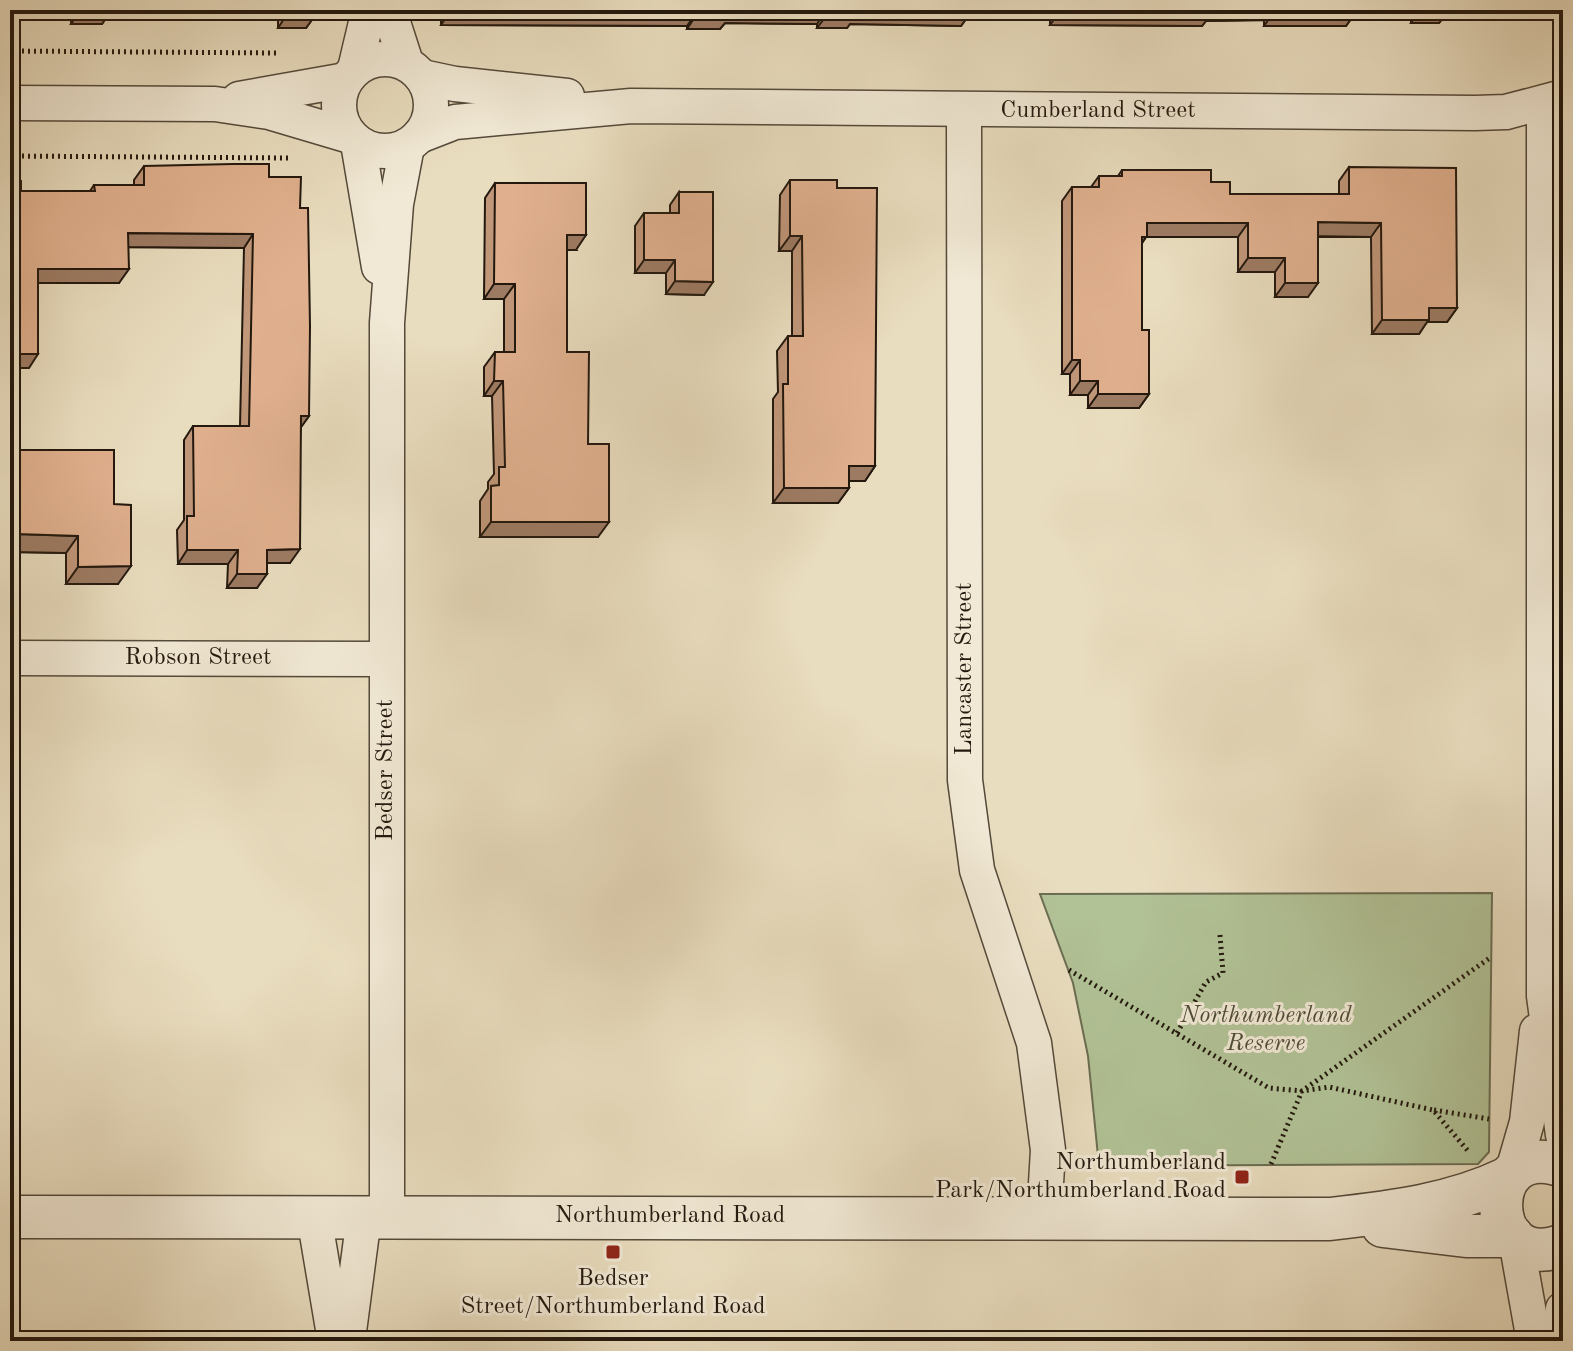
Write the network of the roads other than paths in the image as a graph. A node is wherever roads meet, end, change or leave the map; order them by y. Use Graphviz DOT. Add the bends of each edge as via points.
graph roads {
  1 [pos="369,10"];
  2 [pos="389,10"];
  3 [pos="414,70"];
  4 [pos="350,74"];
  5 [pos="1553,100"];
  6 [pos="10,103"];
  7 [pos="215,104"];
  8 [pos="631,106"];
  9 [pos="964,111"];
  10 [pos="354,139"];
  11 [pos="413,141"];
  12 [pos="387,323"];
  13 [pos="10,658"];
  14 [pos="386,659"];
  15 [pos="1544,996"];
  16 [pos="1563,1135"];
  17 [pos="1563,1166"];
  18 [pos="1500,1172"];
  19 [pos="314,1216"];
  20 [pos="375,1216"];
  21 [pos="10,1217"];
  22 [pos="1044,1217"];
  23 [pos="1330,1219"];
  24 [pos="1514,1238"];
  25 [pos="1563,1245"];
  26 [pos="1563,1309"];
  27 [pos="335,1341"];
  28 [pos="348,1341"];
  29 [pos="1534,1341"];
  30 [pos="1559,1341"];
  1 -- 4 [label="street"];
  2 -- 3 [label="street"];
  3 -- 4 [label="street" via="380,59"];
  3 -- 8 [label="street, Cumberland Street" via="455,84"];
  3 -- 11 [label="street" via="429,91 431,107 428,123"];
  4 -- 7 [label="street"];
  4 -- 10 [label="street" via="339,108"];
  5 -- 9 [label="street, Cumberland Street" via="1506,112 1475,113"];
  5 -- 15 [label="street"];
  6 -- 7 [label="street"];
  7 -- 10 [label="street" via="269,112"];
  8 -- 9 [label="street, Cumberland Street"];
  8 -- 11 [label="street, Cumberland Street" via="455,122"];
  9 -- 22 [label="street, Lancaster Street" via="965,780 977,870 1024,1005 1041,1079 1048,1150"];
  10 -- 11 [label="street" via="382,152"];
  10 -- 12 [label="street, Bedser Street"];
  11 -- 12 [label="street, Bedser Street" via="396,204"];
  12 -- 14 [label="street, Bedser Street"];
  13 -- 14 [label="street, Robson Street"];
  14 -- 20 [label="street, Bedser Street"];
  15 -- 16 [label="street"];
  15 -- 18 [label="street" via="1527,1122"];
  17 -- 18 [label="street, Northumberland Road" via="1536,1161"];
  18 -- 23 [label="street, Northumberland Road" via="1476,1193 1443,1203"];
  18 -- 24 [label="street" via="1504,1226"];
  19 -- 20 [label="street, Northumberland Road"];
  19 -- 21 [label="street, Northumberland Road"];
  19 -- 27 [label="street"];
  20 -- 22 [label="street, Northumberland Road"];
  20 -- 28 [label="street, Bedser Street"];
  22 -- 23 [label="street, Northumberland Road"];
  23 -- 24 [label="street, Northumberland Road"];
  24 -- 25 [label="street, Northumberland Road" via="1540,1250"];
  24 -- 29 [label="street"];
  26 -- 30 [label="street"];
}
